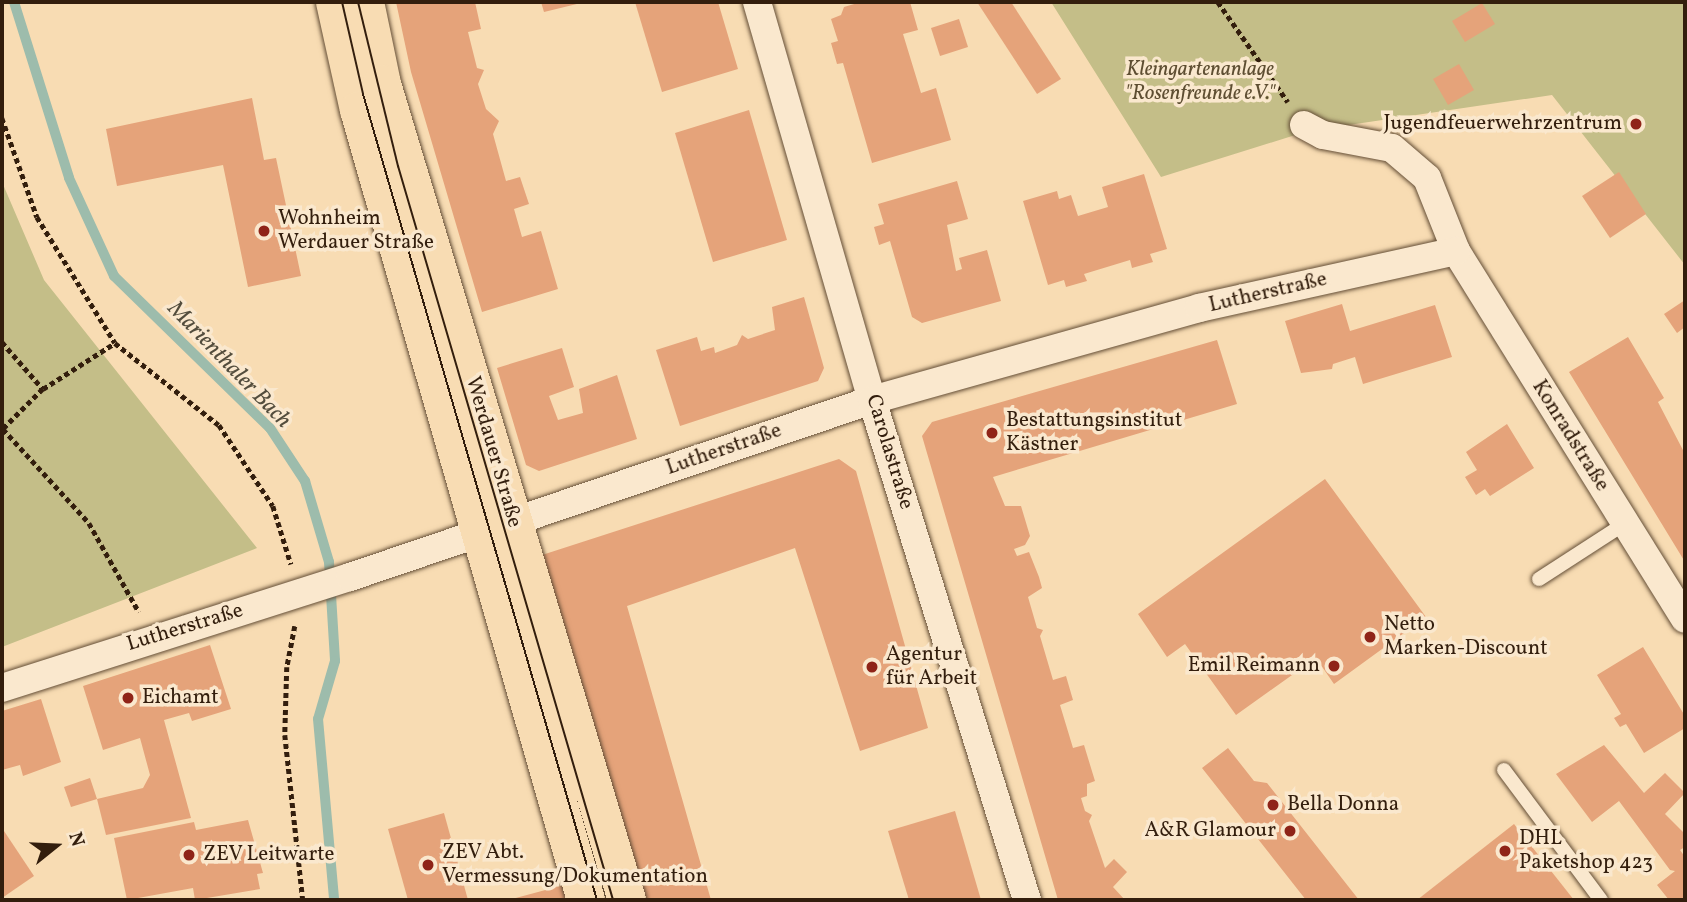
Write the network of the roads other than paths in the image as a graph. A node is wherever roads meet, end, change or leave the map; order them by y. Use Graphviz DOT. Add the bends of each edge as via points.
graph roads {
  1 [pos="335,2"];
  2 [pos="365,2"];
  3 [pos="757,2"];
  4 [pos="1304,125"];
  5 [pos="1457,251"];
  6 [pos="872,400"];
  7 [pos="1624,524"];
  8 [pos="498,526"];
  9 [pos="1539,579"];
  10 [pos="1685,619"];
  11 [pos="2,688"];
  12 [pos="1504,770"];
  13 [pos="586,900"];
  14 [pos="627,900"];
  15 [pos="1027,900"];
  16 [pos="1601,900"];
  1 -- 8 [label="main road, Werdauer Straße" via="359,110"];
  2 -- 8 [label="main road, Werdauer Straße" via="382,84"];
  3 -- 6 [label="street, Carolastraße"];
  4 -- 5 [label="street, Konradstraße" via="1323,135 1392,148 1427,178"];
  5 -- 6 [label="street, Lutherstraße" via="1199,308"];
  5 -- 7 [label="street, Konradstraße"];
  6 -- 8 [label="street, Lutherstraße"];
  6 -- 15 [label="street, Carolastraße"];
  7 -- 9 [label="lane"];
  7 -- 10 [label="street, Konradstraße"];
  8 -- 11 [label="street, Lutherstraße"];
  8 -- 13 [label="main road, Werdauer Straße"];
  8 -- 14 [label="main road, Werdauer Straße"];
  12 -- 16 [label="lane"];
}
